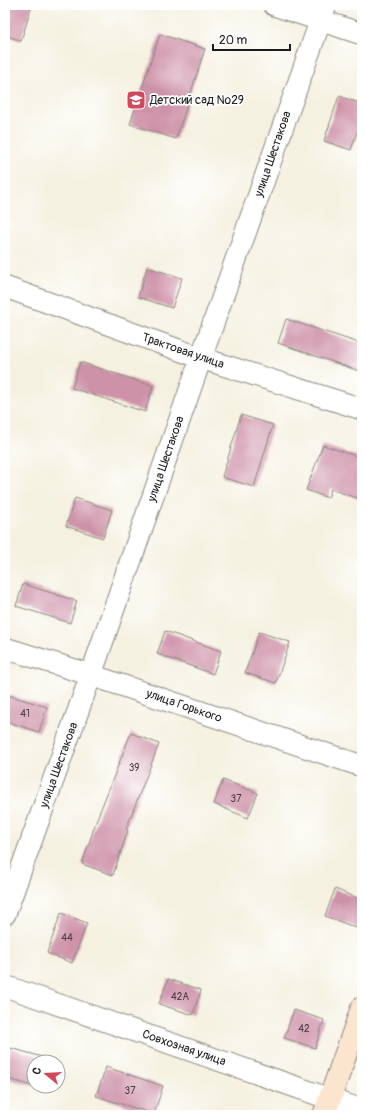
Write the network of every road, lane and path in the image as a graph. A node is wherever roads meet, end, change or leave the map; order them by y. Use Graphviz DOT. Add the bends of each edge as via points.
graph roads {
  1 [pos="274,5"];
  2 [pos="323,12"];
  3 [pos="362,34"];
  4 [pos="5,287"];
  5 [pos="201,358"];
  6 [pos="362,409"];
  7 [pos="5,648"];
  8 [pos="92,675"];
  9 [pos="362,766"];
  10 [pos="5,914"];
  11 [pos="5,986"];
  12 [pos="362,1008"];
  13 [pos="327,1107"];
  14 [pos="362,1110"];
  1 -- 2 [label="street"];
  2 -- 3 [label="street"];
  2 -- 5 [label="street, улица Шестакова"];
  4 -- 5 [label="street, Трактовая улица"];
  5 -- 6 [label="street, Трактовая улица"];
  5 -- 8 [label="street, улица Шестакова"];
  7 -- 8 [label="street, улица Горького"];
  8 -- 9 [label="street, улица Горького"];
  8 -- 10 [label="street, улица Шестакова"];
  11 -- 13 [label="street, Совхозная улица"];
  12 -- 13 [label="main road"];
  13 -- 14 [label="street, Совхозная улица"];
}
